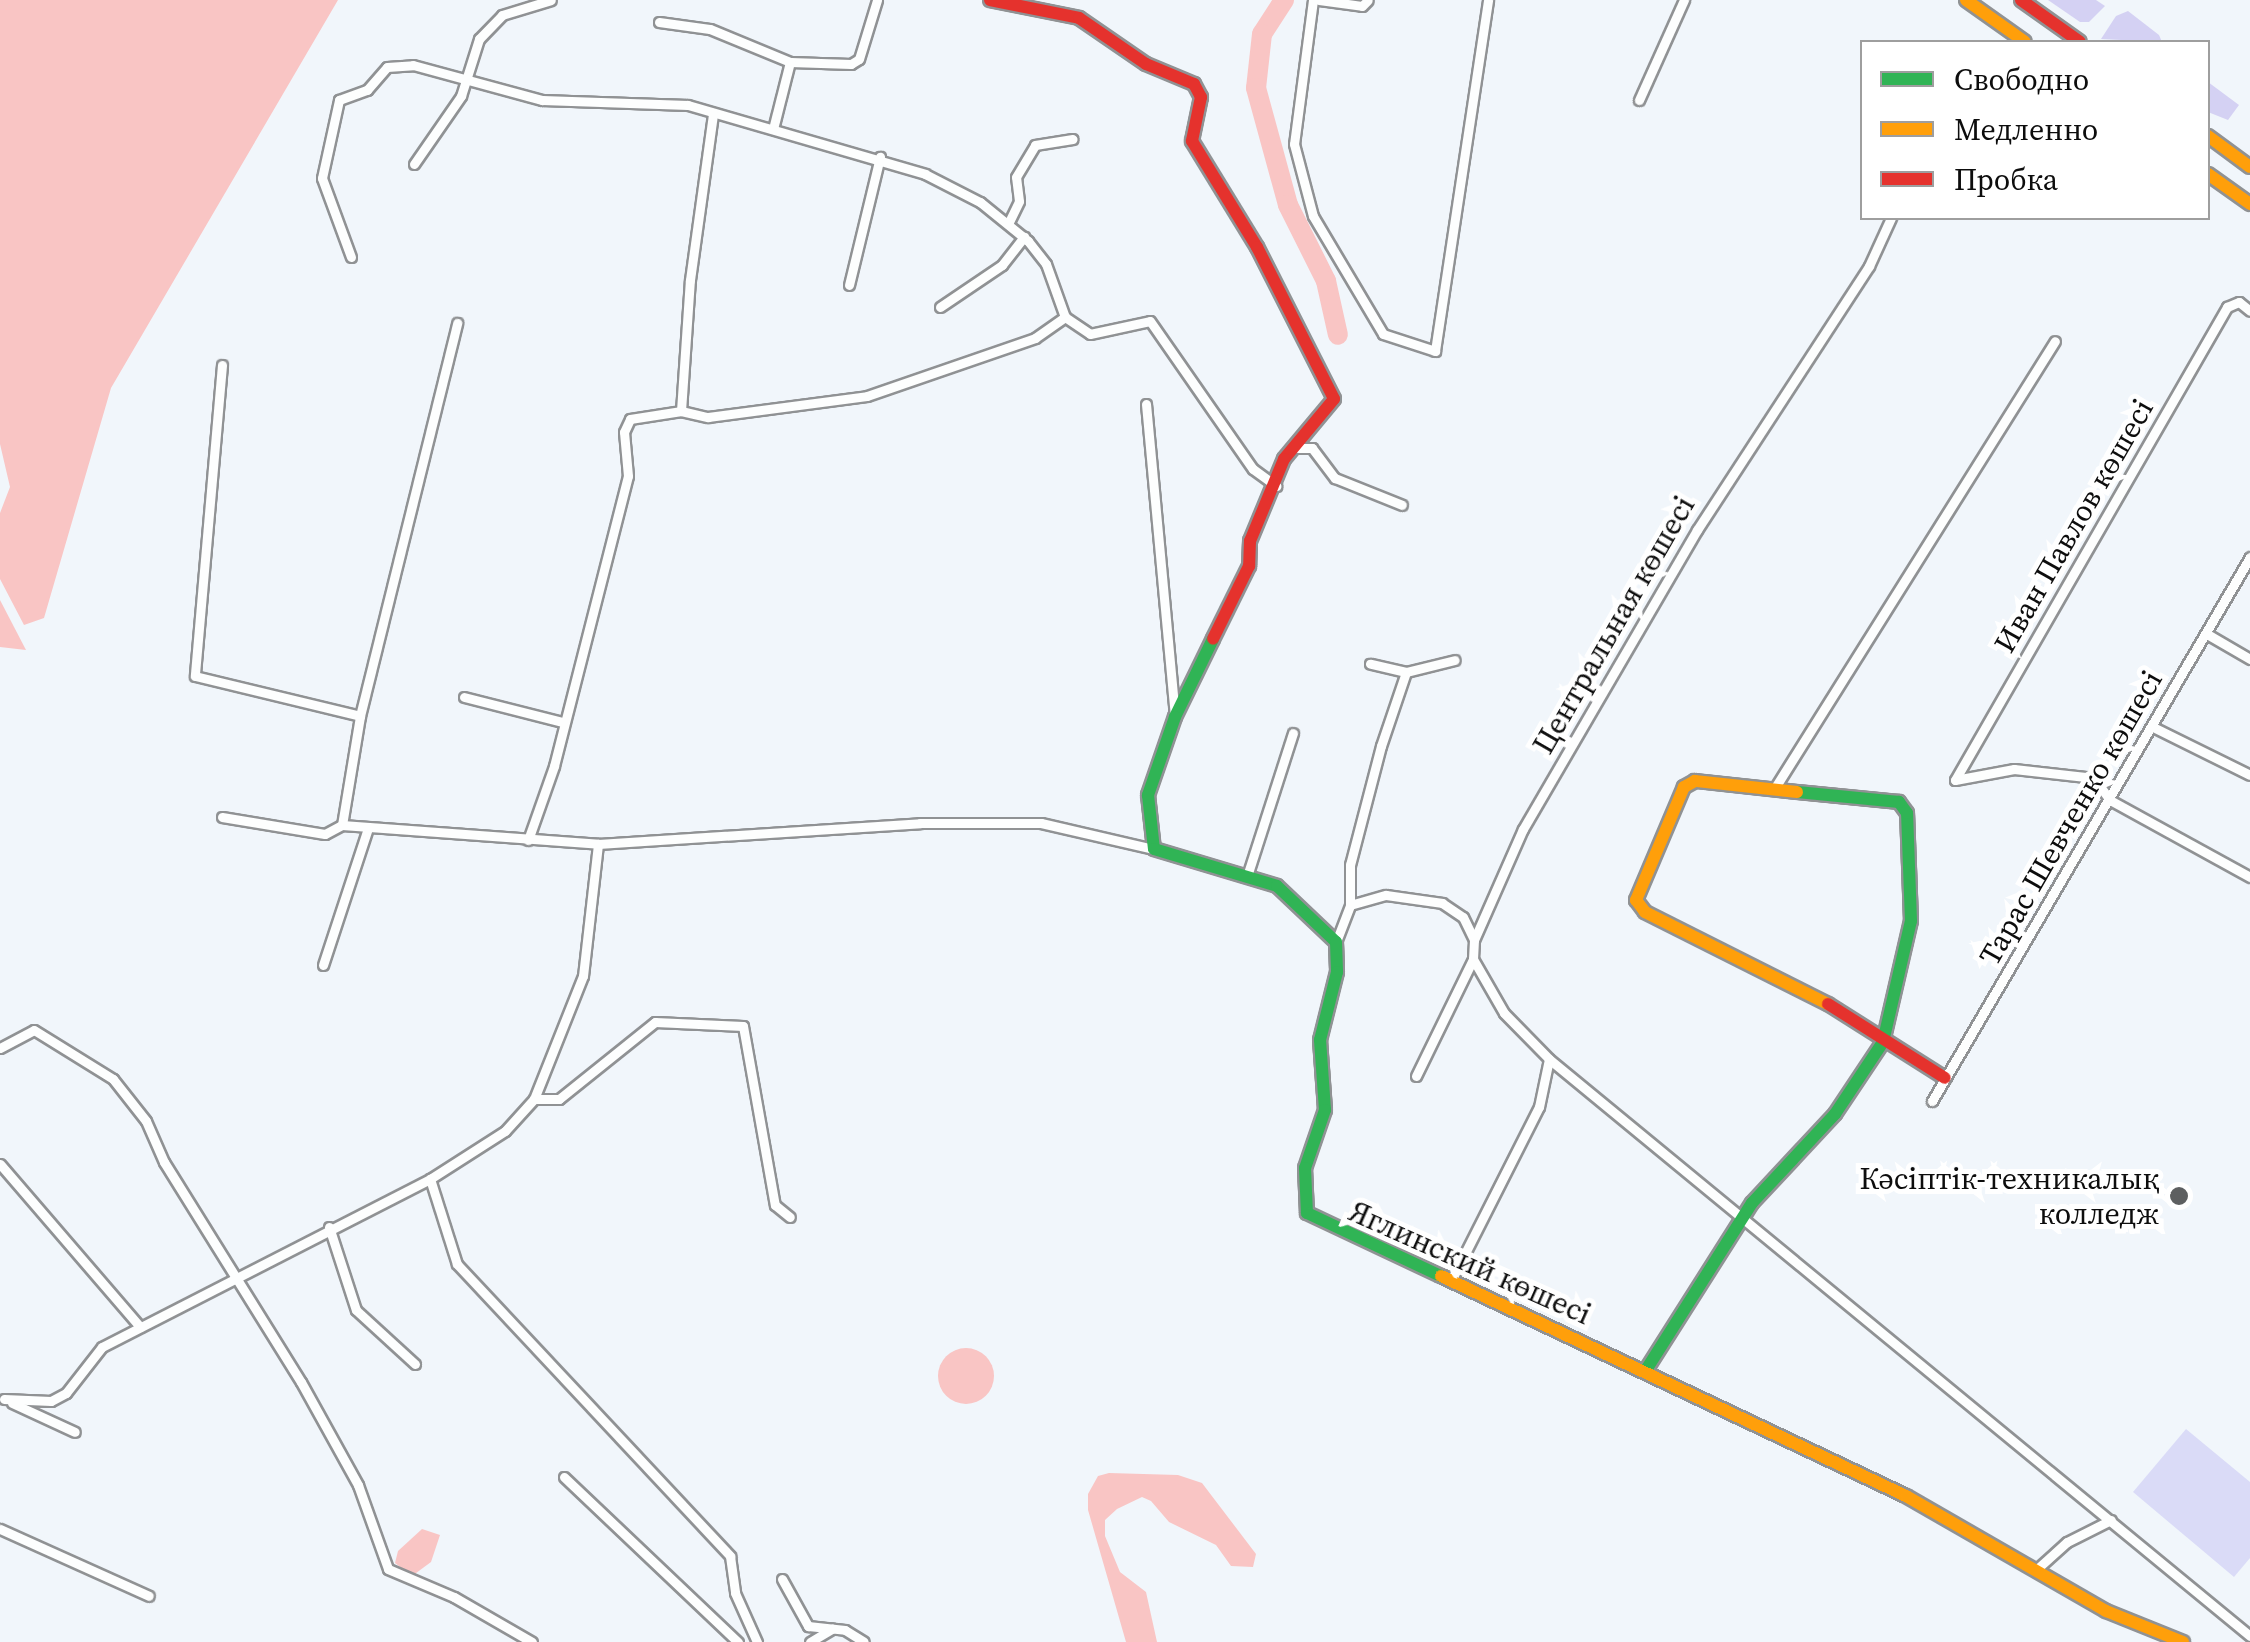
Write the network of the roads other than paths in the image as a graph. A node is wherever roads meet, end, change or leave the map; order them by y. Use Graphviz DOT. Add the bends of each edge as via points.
graph roads {
  1 [pos="551,0"];
  2 [pos="876,0"];
  3 [pos="990,0"];
  4 [pos="1316,0"];
  5 [pos="1368,0"];
  6 [pos="1488,0"];
  7 [pos="1684,0"];
  8 [pos="1966,0"];
  9 [pos="2022,0"];
  10 [pos="659,22"];
  11 [pos="2005,37"];
  12 [pos="2077,40"];
  13 [pos="790,62"];
  14 [pos="467,78"];
  15 [pos="1638,100"];
  16 [pos="714,115"];
  17 [pos="772,129"];
  18 [pos="2210,137"];
  19 [pos="1073,138"];
  20 [pos="880,156"];
  21 [pos="414,164"];
  22 [pos="2250,167"];
  23 [pos="2210,175"];
  24 [pos="2250,204"];
  25 [pos="1890,220"];
  26 [pos="1008,224"];
  27 [pos="1024,237"];
  28 [pos="351,256"];
  29 [pos="849,285"];
  30 [pos="940,307"];
  31 [pos="2250,311"];
  32 [pos="1065,317"];
  33 [pos="457,323"];
  34 [pos="2056,341"];
  35 [pos="222,364"];
  36 [pos="1146,404"];
  37 [pos="680,411"];
  38 [pos="1298,448"];
  39 [pos="1276,486"];
  40 [pos="1402,505"];
  41 [pos="2250,557"];
  42 [pos="2207,634"];
  43 [pos="1455,660"];
  44 [pos="2250,660"];
  45 [pos="1370,664"];
  46 [pos="1406,672"];
  47 [pos="464,697"];
  48 [pos="360,716"];
  49 [pos="1176,717"];
  50 [pos="563,722"];
  51 [pos="2153,727"];
  52 [pos="1292,733"];
  53 [pos="2250,775"];
  54 [pos="1776,786"];
  55 [pos="2110,800"];
  56 [pos="222,816"];
  57 [pos="342,825"];
  58 [pos="368,828"];
  59 [pos="528,840"];
  60 [pos="598,844"];
  61 [pos="1154,849"];
  62 [pos="1248,874"];
  63 [pos="2250,877"];
  64 [pos="1350,905"];
  65 [pos="1474,940"];
  66 [pos="1336,942"];
  67 [pos="1472,959"];
  68 [pos="324,965"];
  69 [pos="1883,1042"];
  70 [pos="0,1048"];
  71 [pos="1549,1059"];
  72 [pos="1416,1076"];
  73 [pos="1945,1078"];
  74 [pos="534,1099"];
  75 [pos="1932,1102"];
  76 [pos="0,1164"];
  77 [pos="430,1180"];
  78 [pos="1746,1216"];
  79 [pos="790,1217"];
  80 [pos="329,1228"];
  81 [pos="239,1276"];
  82 [pos="1452,1280"];
  83 [pos="140,1327"];
  84 [pos="415,1364"];
  85 [pos="1646,1370"];
  86 [pos="1,1401"];
  87 [pos="75,1432"];
  88 [pos="564,1477"];
  89 [pos="2110,1520"];
  90 [pos="0,1529"];
  91 [pos="2038,1568"];
  92 [pos="782,1579"];
  93 [pos="149,1596"];
  94 [pos="832,1628"];
  95 [pos="2250,1636"];
  96 [pos="532,1642"];
  97 [pos="738,1642"];
  98 [pos="757,1642"];
  99 [pos="810,1642"];
  100 [pos="864,1642"];
  101 [pos="2183,1642"];
  1 -- 14 [label="street" via="502,15 479,38"];
  2 -- 13 [label="street" via="859,60"];
  3 -- 38 [label="street" via="1080,18 1146,64 1194,84 1200,98 1192,142 1257,247 1334,399"];
  4 -- 5 [label="street" via="1362,6"];
  4 -- 6 [label="street" via="1294,144 1313,216 1383,334 1435,351"];
  7 -- 15 [label="street"];
  8 -- 11 [label="street"];
  9 -- 12 [label="street"];
  10 -- 13 [label="street" via="710,29"];
  13 -- 17 [label="street"];
  14 -- 16 [label="street" via="542,100 657,102"];
  14 -- 21 [label="street" via="443,129"];
  14 -- 28 [label="street" via="435,76 413,65 387,67 367,90 339,100 322,178"];
  16 -- 17 [label="street"];
  16 -- 37 [label="street" via="690,280"];
  17 -- 20 [label="street"];
  18 -- 22 [label="street"];
  19 -- 26 [label="street" via="1035,145 1016,177 1019,202"];
  20 -- 26 [label="street" via="980,202"];
  20 -- 29 [label="street"];
  23 -- 24 [label="street"];
  25 -- 65 [label="street, Центральная көшесі" via="1869,266 1697,530 1533,812"];
  26 -- 27 [label="street"];
  27 -- 30 [label="street" via="1002,265"];
  27 -- 32 [label="street" via="1046,264"];
  31 -- 55 [label="street, Иван Павлов көшесі" via="2239,302 2227,307 1955,780 2014,769 2094,778"];
  32 -- 37 [label="street" via="1035,338 867,396 708,418"];
  32 -- 39 [label="street" via="1090,334 1150,321 1227,436"];
  33 -- 48 [label="street"];
  34 -- 54 [label="street"];
  35 -- 48 [label="street" via="195,676"];
  36 -- 49 [label="street"];
  37 -- 50 [label="street" via="630,419 624,432 628,476"];
  38 -- 39 [label="street" via="1284,460"];
  38 -- 40 [label="street" via="1312,448 1335,478"];
  39 -- 49 [label="street" via="1250,541 1235,596"];
  41 -- 42 [label="street, Тарас Шевченко көшесі"];
  42 -- 44 [label="street"];
  42 -- 51 [label="street, Тарас Шевченко көшесі"];
  43 -- 46 [label="street"];
  45 -- 46 [label="street"];
  46 -- 64 [label="street" via="1350,865"];
  47 -- 50 [label="street"];
  48 -- 57 [label="street"];
  49 -- 61 [label="street" via="1148,795"];
  50 -- 59 [label="street"];
  51 -- 53 [label="street"];
  51 -- 55 [label="street, Тарас Шевченко көшесі"];
  52 -- 62 [label="street"];
  54 -- 69 [label="street" via="1885,798 1908,814 1911,922"];
  54 -- 69 [label="street" via="1695,780 1684,787 1636,900 1644,912 1870,1026"];
  55 -- 63 [label="street"];
  55 -- 73 [label="street, Тарас Шевченко көшесі" via="2024,939 1966,1053"];
  56 -- 57 [label="street" via="325,834"];
  57 -- 58 [label="street"];
  58 -- 59 [label="street"];
  58 -- 68 [label="street"];
  59 -- 60 [label="street"];
  60 -- 61 [label="street" via="920,823 1040,823"];
  60 -- 74 [label="street" via="582,976"];
  61 -- 62 [label="street"];
  62 -- 66 [label="street" via="1302,905"];
  64 -- 65 [label="street" via="1386,895 1442,903 1464,916"];
  64 -- 66 [label="street"];
  65 -- 67 [label="street, Центральная көшесі"];
  66 -- 82 [label="street, Яглинский көшесі" via="1338,972 1320,1040 1325,1110 1305,1168 1303,1202 1316,1221"];
  67 -- 71 [label="street" via="1504,1013"];
  67 -- 72 [label="street, Центральная көшесі"];
  69 -- 73 [label="street"];
  69 -- 78 [label="street" via="1835,1114 1770,1180"];
  70 -- 81 [label="street" via="34,1030 113,1079 146,1121 164,1162"];
  71 -- 78 [label="street"];
  71 -- 82 [label="street" via="1539,1107"];
  73 -- 75 [label="street, Тарас Шевченко көшесі"];
  74 -- 77 [label="street" via="506,1130"];
  74 -- 79 [label="street" via="559,1099 655,1022 744,1026 775,1205"];
  76 -- 83 [label="street"];
  77 -- 80 [label="street"];
  77 -- 98 [label="street" via="457,1264 730,1556 735,1593"];
  78 -- 85 [label="street"];
  78 -- 89 [label="street"];
  80 -- 81 [label="street"];
  80 -- 84 [label="street" via="356,1310"];
  81 -- 83 [label="street"];
  81 -- 96 [label="street" via="358,1485 388,1570 454,1597"];
  82 -- 85 [label="street, Яглинский көшесі"];
  83 -- 86 [label="street" via="102,1348 66,1393 51,1400"];
  85 -- 91 [label="street, Яглинский көшесі"];
  86 -- 87 [label="street"];
  88 -- 97 [label="street"];
  89 -- 91 [label="street" via="2067,1542"];
  89 -- 95 [label="street"];
  90 -- 93 [label="street"];
  91 -- 101 [label="street, Яглинский көшесі" via="2106,1612"];
  92 -- 94 [label="street" via="808,1626"];
  94 -- 99 [label="street"];
  94 -- 100 [label="street"];
}
